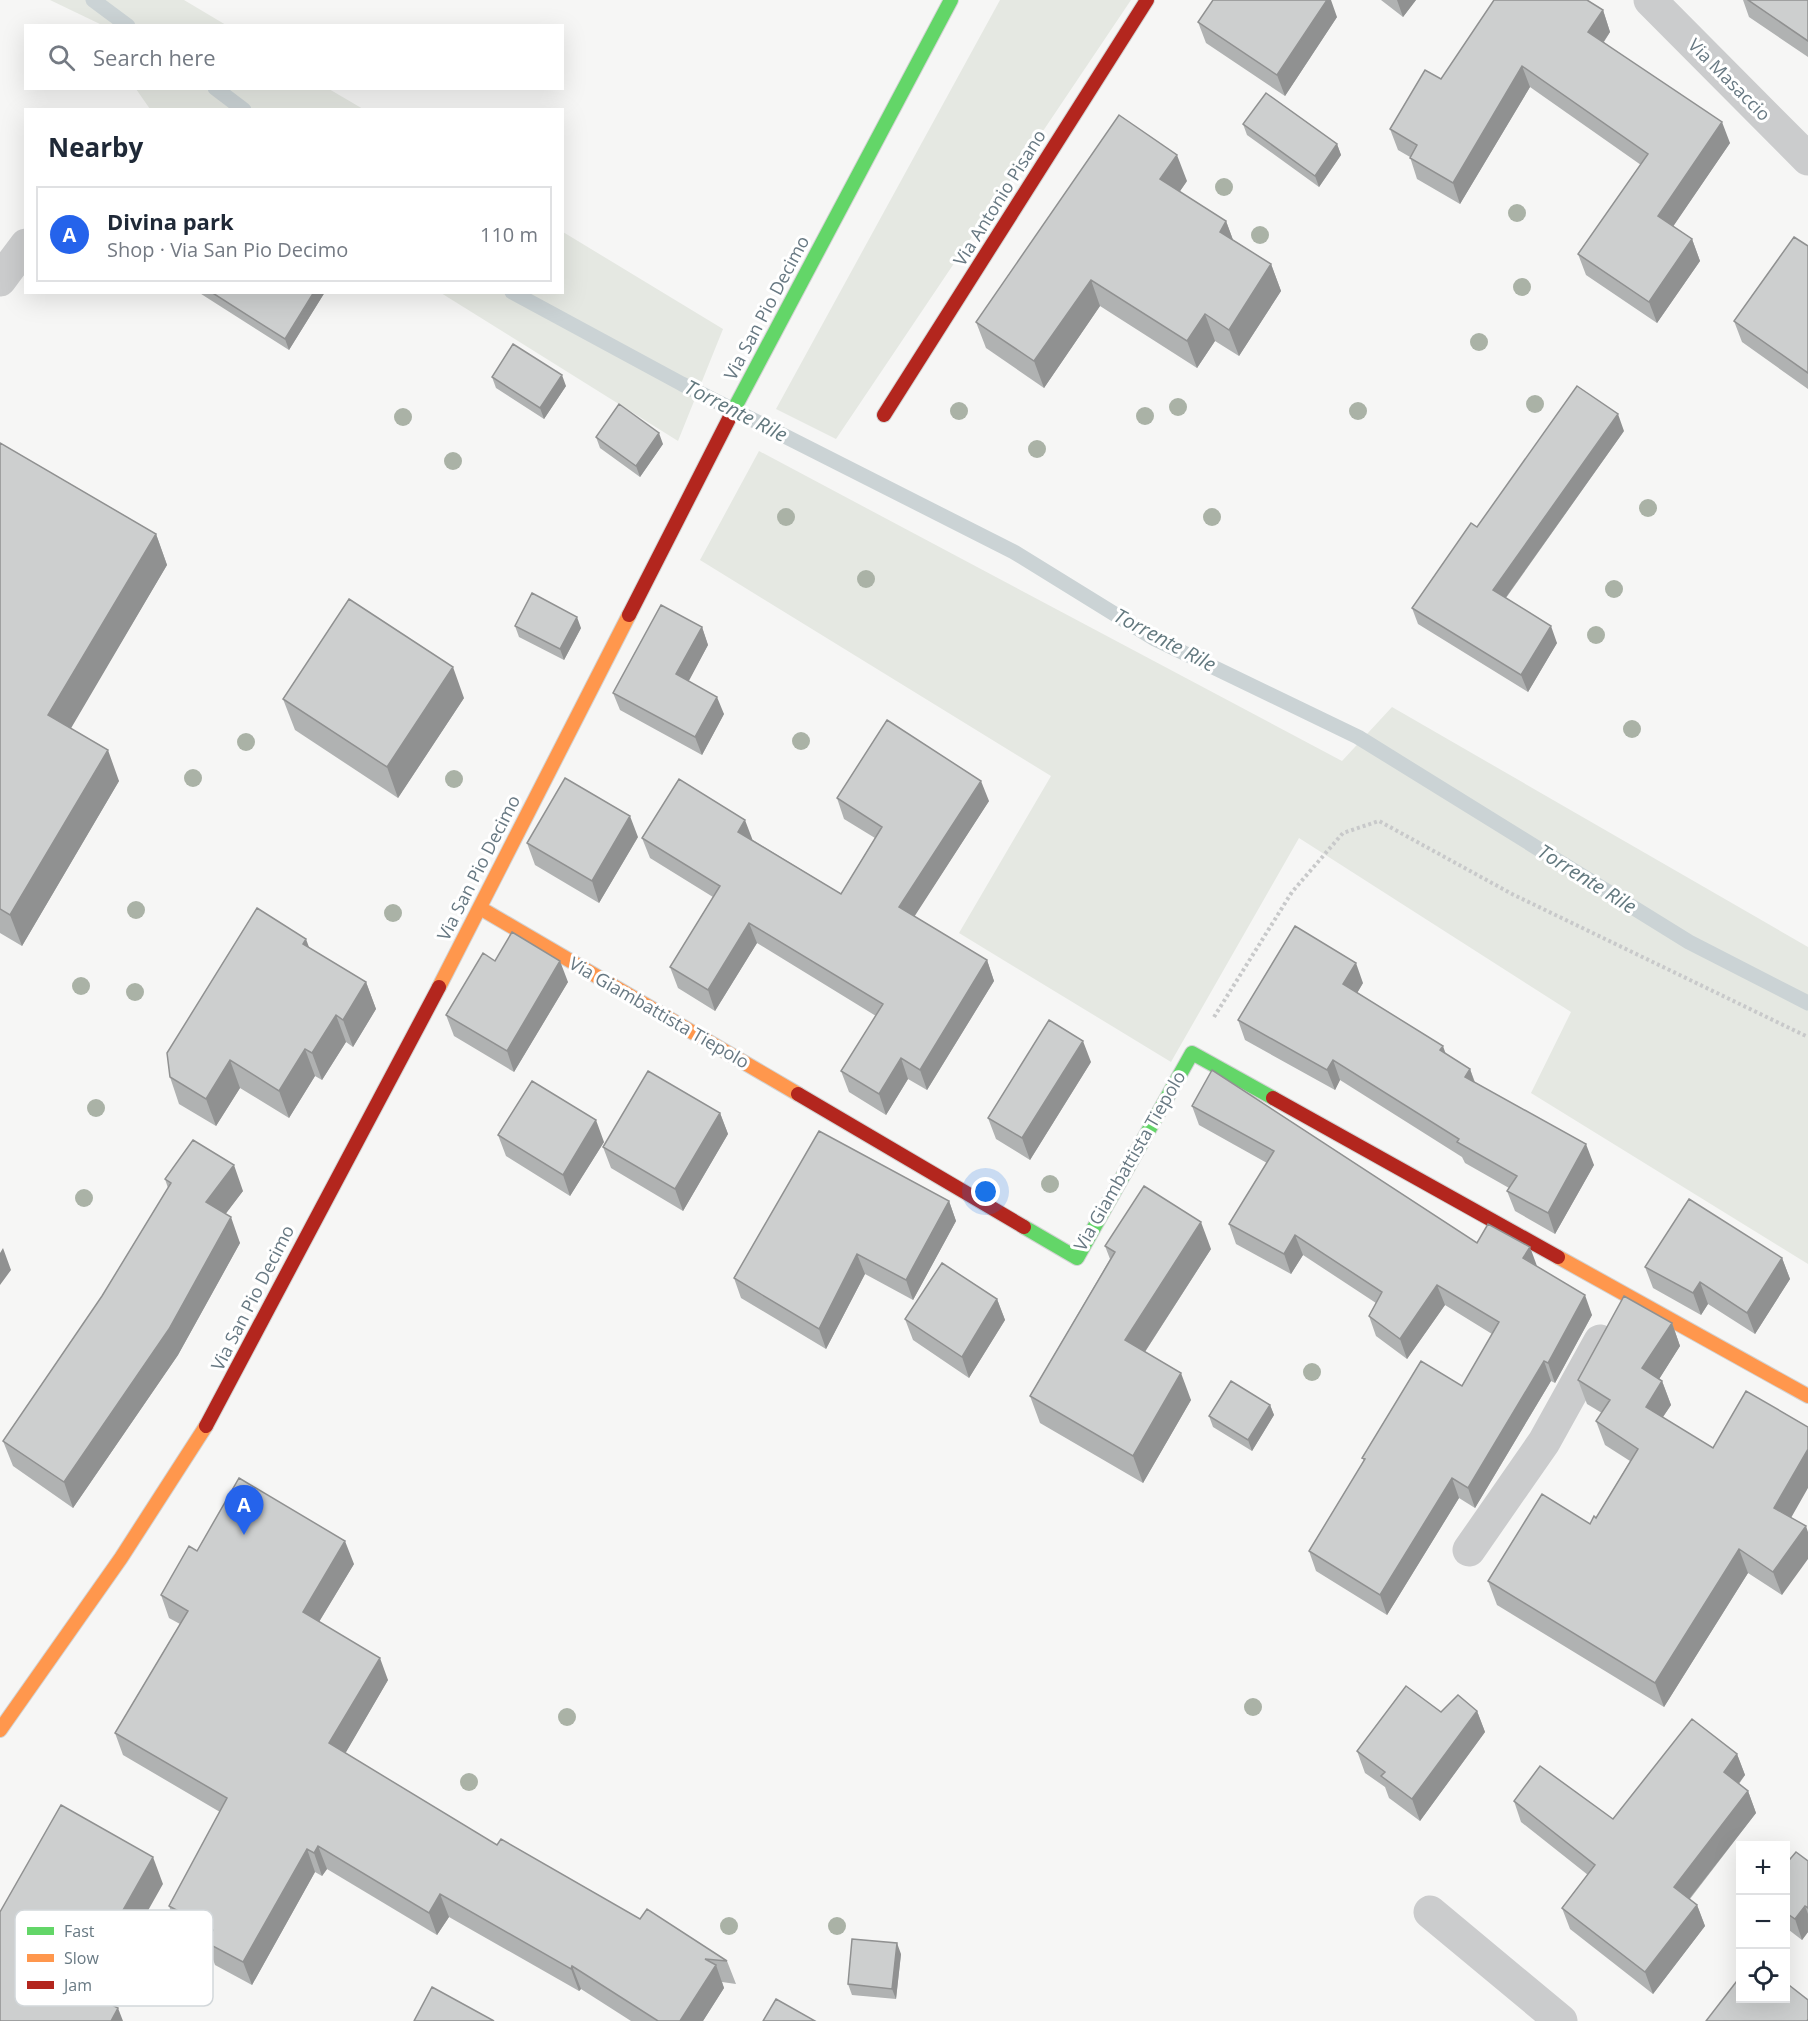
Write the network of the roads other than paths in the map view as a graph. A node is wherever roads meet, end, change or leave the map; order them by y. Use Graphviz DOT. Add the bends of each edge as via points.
graph roads {
  1 [pos="951,0"];
  2 [pos="1147,0"];
  3 [pos="1650,0"];
  4 [pos="1808,159"];
  5 [pos="24,248"];
  6 [pos="0,280"];
  7 [pos="884,415"];
  8 [pos="480,908"];
  9 [pos="1626,1293"];
  10 [pos="1808,1396"];
  11 [pos="1469,1550"];
  12 [pos="0,1730"];
  13 [pos="1430,1912"];
  14 [pos="1561,2021"];
  1 -- 8 [label="street, Via San Pio Decimo" via="752,374"];
  2 -- 7 [label="street, Via Antonio Pisano"];
  3 -- 4 [label="street, Via Masaccio"];
  5 -- 6 [label="street"];
  8 -- 9 [label="street, Via Giambattista Tiepolo" via="1077,1258 1192,1053"];
  8 -- 12 [label="street, Via San Pio Decimo" via="211,1419 121,1558"];
  9 -- 10 [label="street, Via Giambattista Tiepolo"];
  9 -- 11 [label="street" via="1544,1442"];
  13 -- 14 [label="street"];
}
